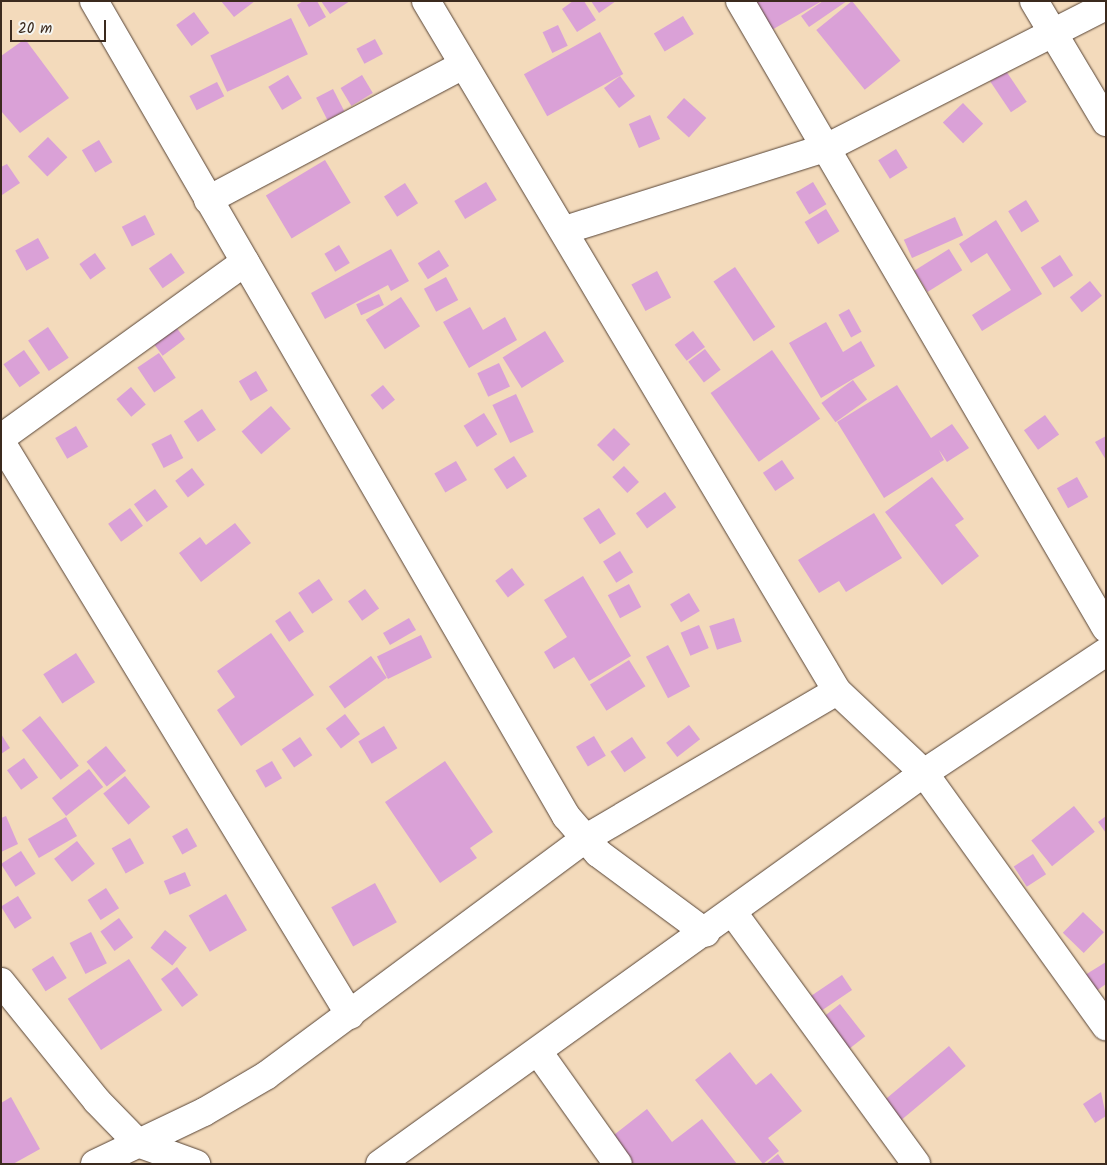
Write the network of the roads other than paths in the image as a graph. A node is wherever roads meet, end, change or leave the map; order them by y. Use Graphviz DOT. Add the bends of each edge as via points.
graph roads {
  1 [pos="94,1"];
  2 [pos="426,1"];
  3 [pos="740,1"];
  4 [pos="1034,1"];
  5 [pos="1106,6"];
  6 [pos="1055,35"];
  7 [pos="463,65"];
  8 [pos="1106,122"];
  9 [pos="828,147"];
  10 [pos="208,200"];
  11 [pos="565,230"];
  12 [pos="244,262"];
  13 [pos="1,438"];
  14 [pos="1,442"];
  15 [pos="1106,628"];
  16 [pos="1106,652"];
  17 [pos="837,691"];
  18 [pos="924,773"];
  19 [pos="584,840"];
  20 [pos="734,914"];
  21 [pos="706,933"];
  22 [pos="1,982"];
  23 [pos="350,1015"];
  24 [pos="1106,1026"];
  25 [pos="539,1052"];
  26 [pos="138,1143"];
  27 [pos="95,1164"];
  28 [pos="196,1164"];
  29 [pos="380,1164"];
  30 [pos="618,1164"];
  31 [pos="916,1164"];
  1 -- 10 [label="street"];
  2 -- 7 [label="street"];
  3 -- 9 [label="street"];
  4 -- 6 [label="street"];
  5 -- 6 [label="street"];
  6 -- 8 [label="street"];
  6 -- 9 [label="street"];
  7 -- 10 [label="street"];
  7 -- 11 [label="street"];
  9 -- 11 [label="street"];
  9 -- 15 [label="street"];
  10 -- 12 [label="street"];
  11 -- 17 [label="street"];
  12 -- 13 [label="street"];
  12 -- 19 [label="street"];
  14 -- 23 [label="street"];
  16 -- 18 [label="street"];
  17 -- 18 [label="street"];
  17 -- 19 [label="street"];
  18 -- 20 [label="street"];
  18 -- 24 [label="street"];
  19 -- 21 [label="street"];
  19 -- 23 [label="street"];
  20 -- 21 [label="street"];
  20 -- 31 [label="street"];
  21 -- 25 [label="street"];
  22 -- 26 [label="street" via="97,1101"];
  23 -- 26 [label="street" via="267,1075"];
  25 -- 29 [label="street"];
  25 -- 30 [label="street"];
  26 -- 27 [label="street"];
  26 -- 28 [label="street"];
}
